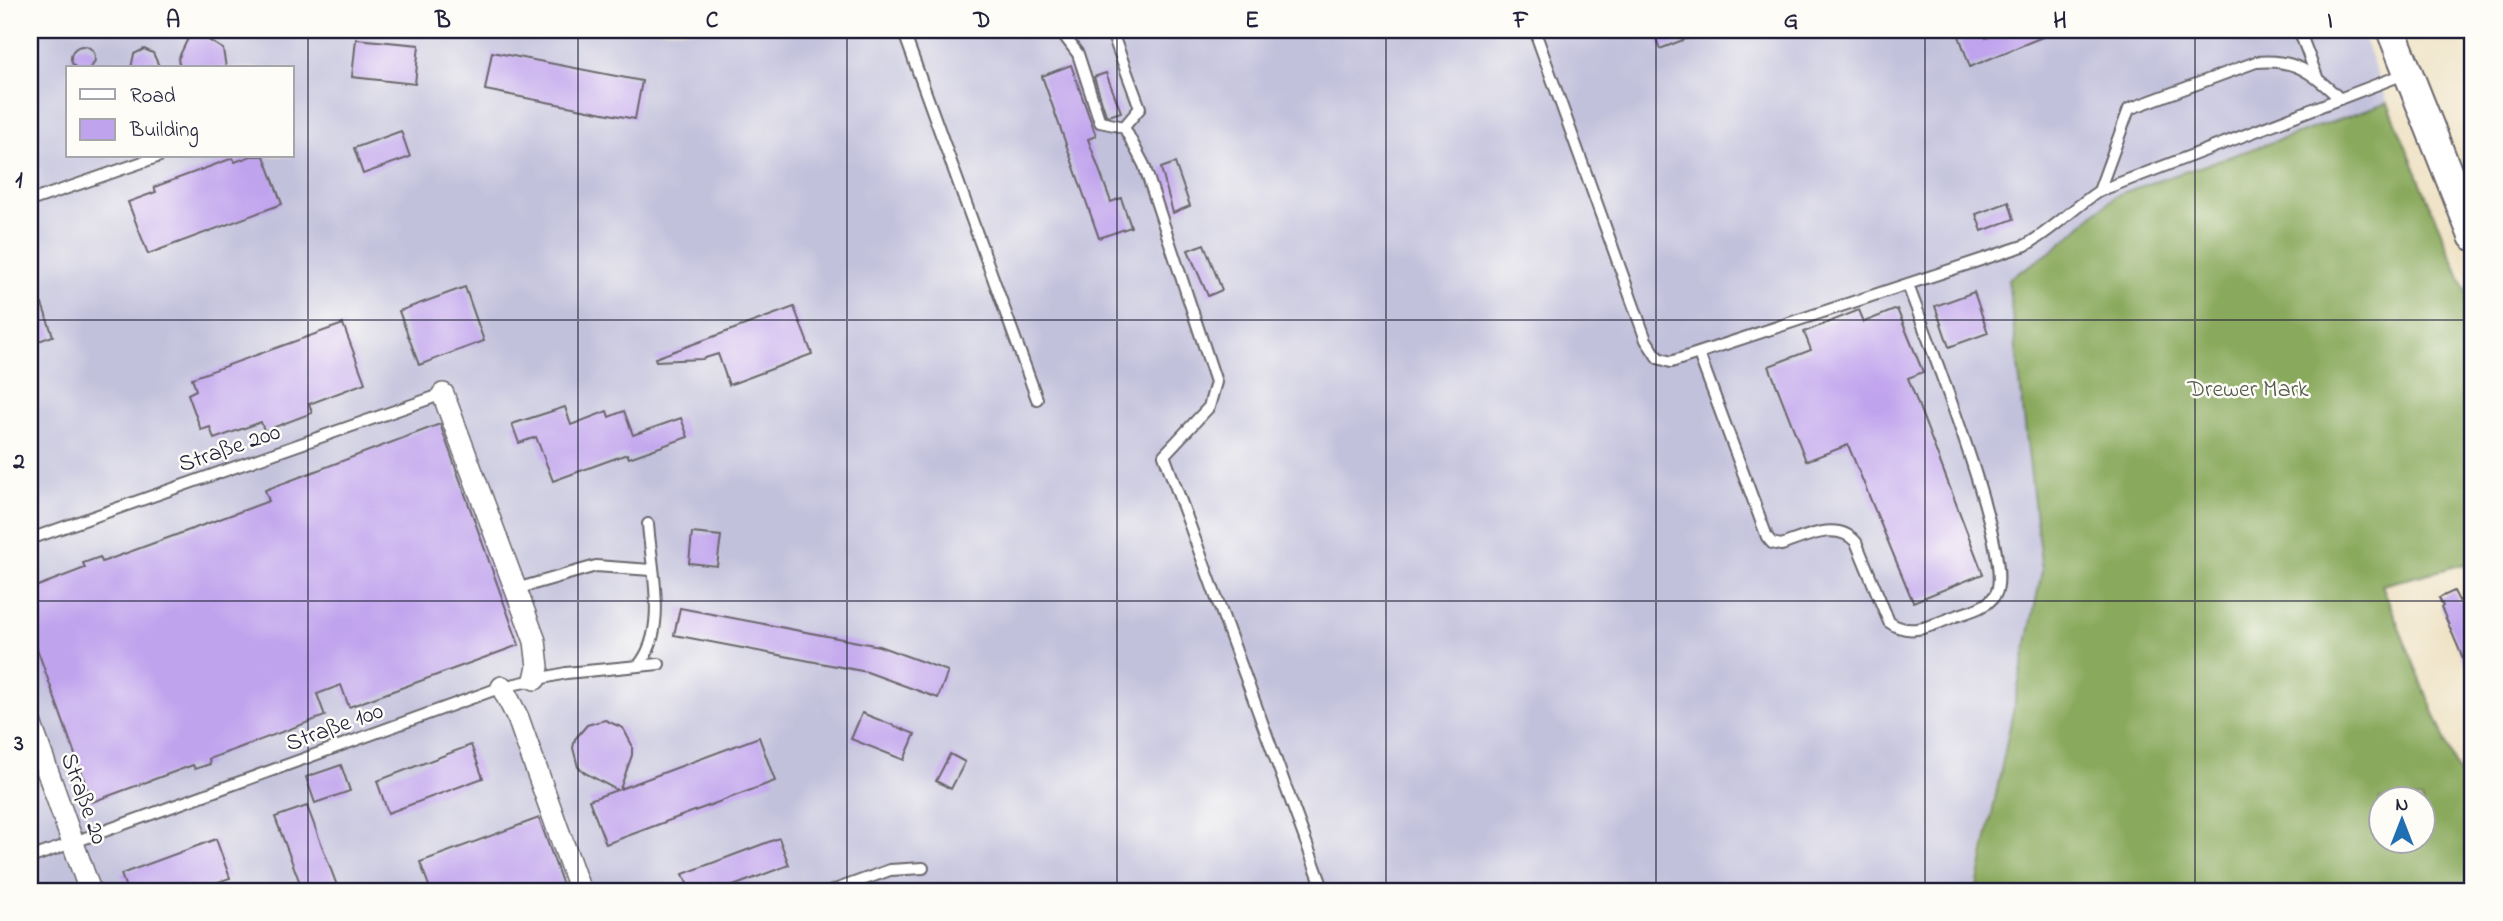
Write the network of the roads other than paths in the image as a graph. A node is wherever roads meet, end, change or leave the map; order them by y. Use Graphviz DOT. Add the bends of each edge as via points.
graph roads {
  1 [pos="903,30"];
  2 [pos="1060,30"];
  3 [pos="1111,30"];
  4 [pos="2299,30"];
  5 [pos="2391,30"];
  6 [pos="1538,40"];
  7 [pos="2407,73"];
  8 [pos="2317,77"];
  9 [pos="2340,99"];
  10 [pos="1124,127"];
  11 [pos="154,158"];
  12 [pos="2099,191"];
  13 [pos="30,201"];
  14 [pos="2473,236"];
  15 [pos="1908,285"];
  16 [pos="1699,354"];
  17 [pos="443,394"];
  18 [pos="1037,399"];
  19 [pos="648,524"];
  20 [pos="30,539"];
  21 [pos="652,570"];
  22 [pos="516,589"];
  23 [pos="659,664"];
  24 [pos="638,666"];
  25 [pos="535,679"];
  26 [pos="502,687"];
  27 [pos="30,722"];
  28 [pos="73,842"];
  29 [pos="30,858"];
  30 [pos="923,868"];
  31 [pos="90,891"];
  32 [pos="580,891"];
  33 [pos="832,891"];
  34 [pos="1324,891"];
  1 -- 18 [label="lane"];
  2 -- 10 [label="lane" via="1078,54 1100,122"];
  3 -- 10 [label="lane" via="1140,108"];
  4 -- 8 [label="lane"];
  5 -- 7 [label="main road"];
  6 -- 16 [label="lane" via="1646,340 1663,361"];
  7 -- 9 [label="lane"];
  7 -- 14 [label="main road"];
  8 -- 9 [label="lane"];
  8 -- 12 [label="lane" via="2278,60 2256,62 2129,108"];
  9 -- 12 [label="lane"];
  10 -- 34 [label="lane" via="1144,165 1216,382 1209,407 1164,456"];
  11 -- 13 [label="lane"];
  12 -- 15 [label="lane" via="2026,245"];
  15 -- 16 [label="lane"];
  15 -- 16 [label="lane" via="1978,483 2000,576 1995,596 1983,606 1944,621 1910,632 1889,622 1856,542 1848,533 1838,529 1781,545 1766,537"];
  17 -- 20 [label="lane, Straße 200"];
  17 -- 22 [label="street"];
  19 -- 21 [label="lane"];
  21 -- 22 [label="lane" via="596,566"];
  21 -- 24 [label="lane" via="656,619 649,654"];
  22 -- 25 [label="street" via="535,641"];
  23 -- 24 [label="lane, Straße 100"];
  24 -- 25 [label="lane, Straße 100"];
  25 -- 26 [label="lane, Straße 100"];
  26 -- 28 [label="lane, Straße 100"];
  26 -- 32 [label="street" via="518,718"];
  27 -- 28 [label="street, Straße 20"];
  28 -- 29 [label="lane, Straße 100"];
  28 -- 31 [label="street, Straße 20"];
  30 -- 33 [label="lane" via="890,870"];
}
